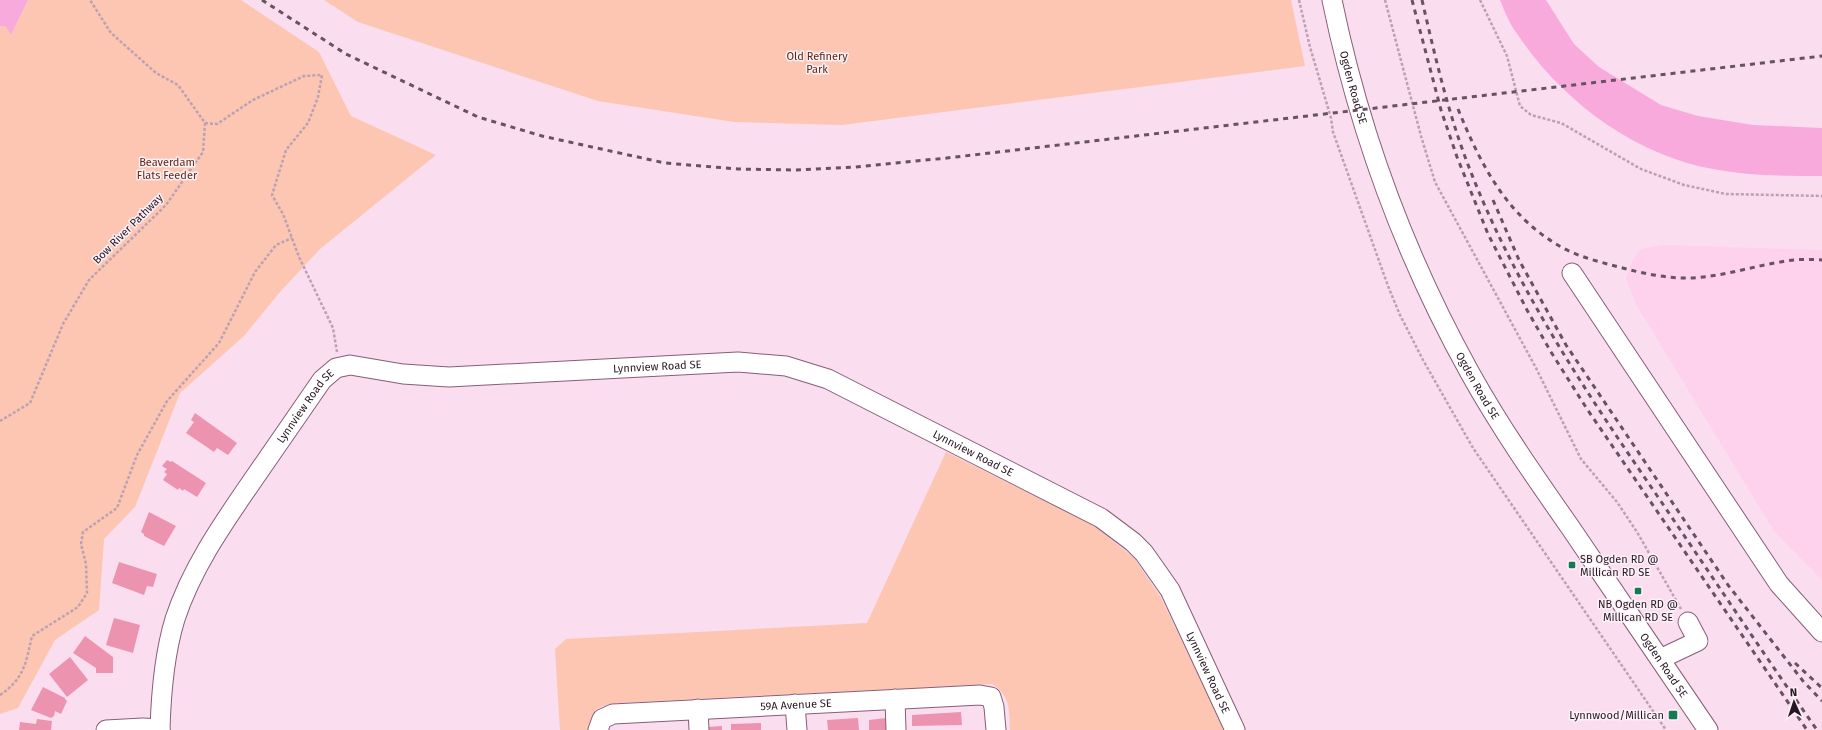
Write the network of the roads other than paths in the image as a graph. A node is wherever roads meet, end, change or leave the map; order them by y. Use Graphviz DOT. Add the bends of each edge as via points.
graph roads {
  1 [pos="1332,0"];
  2 [pos="1572,273"];
  3 [pos="1688,622"];
  4 [pos="1822,632"];
  5 [pos="1660,659"];
  6 [pos="895,699"];
  7 [pos="795,704"];
  8 [pos="698,709"];
  9 [pos="600,725"];
  10 [pos="106,730"];
  11 [pos="160,730"];
  12 [pos="699,730"];
  13 [pos="797,730"];
  14 [pos="896,730"];
  15 [pos="996,730"];
  16 [pos="1235,730"];
  17 [pos="1708,730"];
  1 -- 5 [label="street, Ogden Road SE" via="1352,85 1375,161 1426,287 1470,373 1510,440"];
  2 -- 4 [label="street" via="1779,584"];
  3 -- 5 [label="street" via="1698,641"];
  5 -- 17 [label="street, Ogden Road SE"];
  6 -- 7 [label="street, 59A Avenue SE"];
  6 -- 14 [label="street"];
  6 -- 15 [label="street, 59A Avenue SE" via="980,695 991,697"];
  7 -- 8 [label="street, 59A Avenue SE"];
  7 -- 13 [label="street"];
  8 -- 9 [label="street, 59A Avenue SE" via="613,714"];
  8 -- 12 [label="street"];
  10 -- 11 [label="street"];
  11 -- 16 [label="street, Lynnview Road SE" via="165,663 175,619 199,562 229,514 322,380 331,371 340,366 356,365 403,374 449,377 738,362 786,366 828,378 1102,518 1144,553 1170,590"];
}
